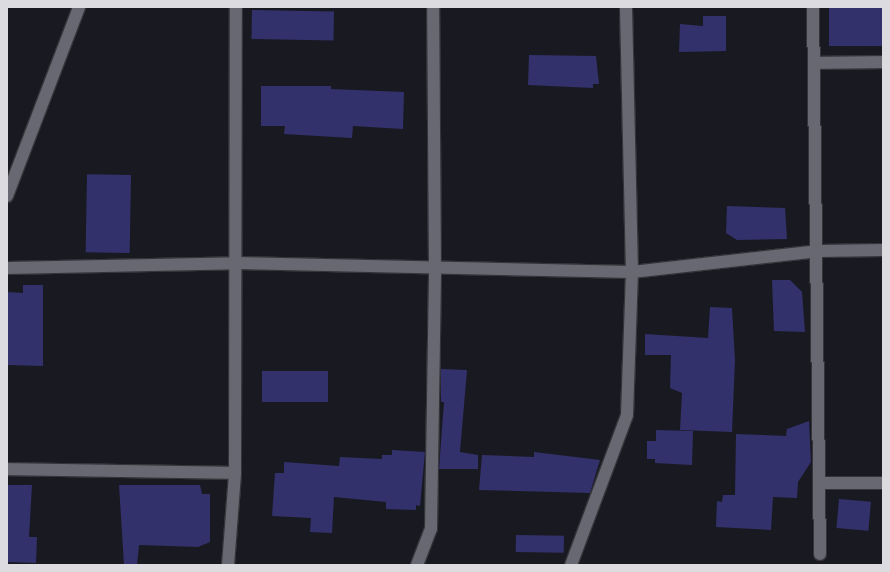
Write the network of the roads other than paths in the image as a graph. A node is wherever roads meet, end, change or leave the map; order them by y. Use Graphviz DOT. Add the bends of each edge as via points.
graph roads {
  1 [pos="80,7"];
  2 [pos="236,7"];
  3 [pos="434,7"];
  4 [pos="626,7"];
  5 [pos="813,7"];
  6 [pos="883,62"];
  7 [pos="814,63"];
  8 [pos="7,196"];
  9 [pos="883,250"];
  10 [pos="819,251"];
  11 [pos="237,263"];
  12 [pos="7,268"];
  13 [pos="435,270"];
  14 [pos="632,272"];
  15 [pos="7,469"];
  16 [pos="235,473"];
  17 [pos="819,483"];
  18 [pos="883,483"];
  19 [pos="820,554"];
  20 [pos="228,565"];
  21 [pos="417,565"];
  22 [pos="571,565"];
  1 -- 8 [label="street"];
  2 -- 11 [label="street"];
  3 -- 13 [label="street"];
  4 -- 14 [label="street"];
  5 -- 7 [label="street"];
  6 -- 7 [label="street"];
  7 -- 10 [label="street"];
  9 -- 10 [label="street"];
  10 -- 14 [label="street"];
  10 -- 17 [label="street"];
  11 -- 12 [label="street"];
  11 -- 13 [label="street"];
  11 -- 16 [label="street"];
  13 -- 14 [label="street"];
  13 -- 21 [label="street" via="431,529"];
  14 -- 22 [label="street" via="627,415"];
  15 -- 16 [label="street"];
  16 -- 20 [label="street"];
  17 -- 18 [label="street"];
  17 -- 19 [label="street"];
}
